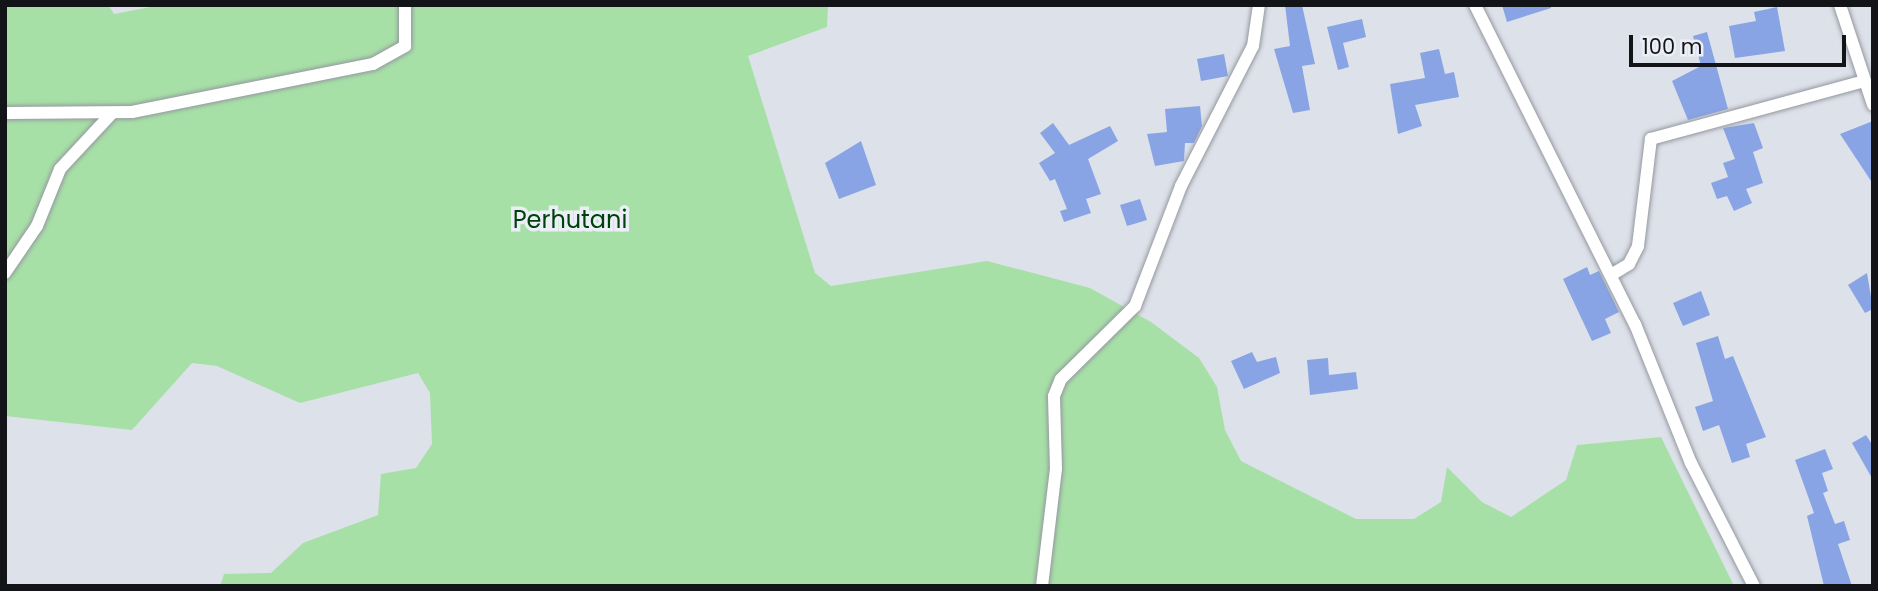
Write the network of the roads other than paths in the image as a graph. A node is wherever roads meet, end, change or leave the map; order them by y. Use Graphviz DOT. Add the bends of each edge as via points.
graph roads {
  1 [pos="405,5"];
  2 [pos="1259,5"];
  3 [pos="1475,5"];
  4 [pos="1840,5"];
  5 [pos="1864,81"];
  6 [pos="1873,104"];
  7 [pos="5,113"];
  8 [pos="112,113"];
  9 [pos="5,272"];
  10 [pos="1611,275"];
  11 [pos="1042,586"];
  12 [pos="1755,586"];
  1 -- 8 [label="street" via="405,46 381,61"];
  2 -- 11 [label="street" via="1253,46 1181,186 1135,306 1067,372 1054,396 1056,469"];
  3 -- 10 [label="street"];
  4 -- 5 [label="street"];
  5 -- 6 [label="street"];
  5 -- 10 [label="street" via="1651,139 1638,246 1629,264"];
  7 -- 8 [label="street"];
  8 -- 9 [label="street" via="60,169 37,226"];
  10 -- 12 [label="street" via="1691,463"];
}
